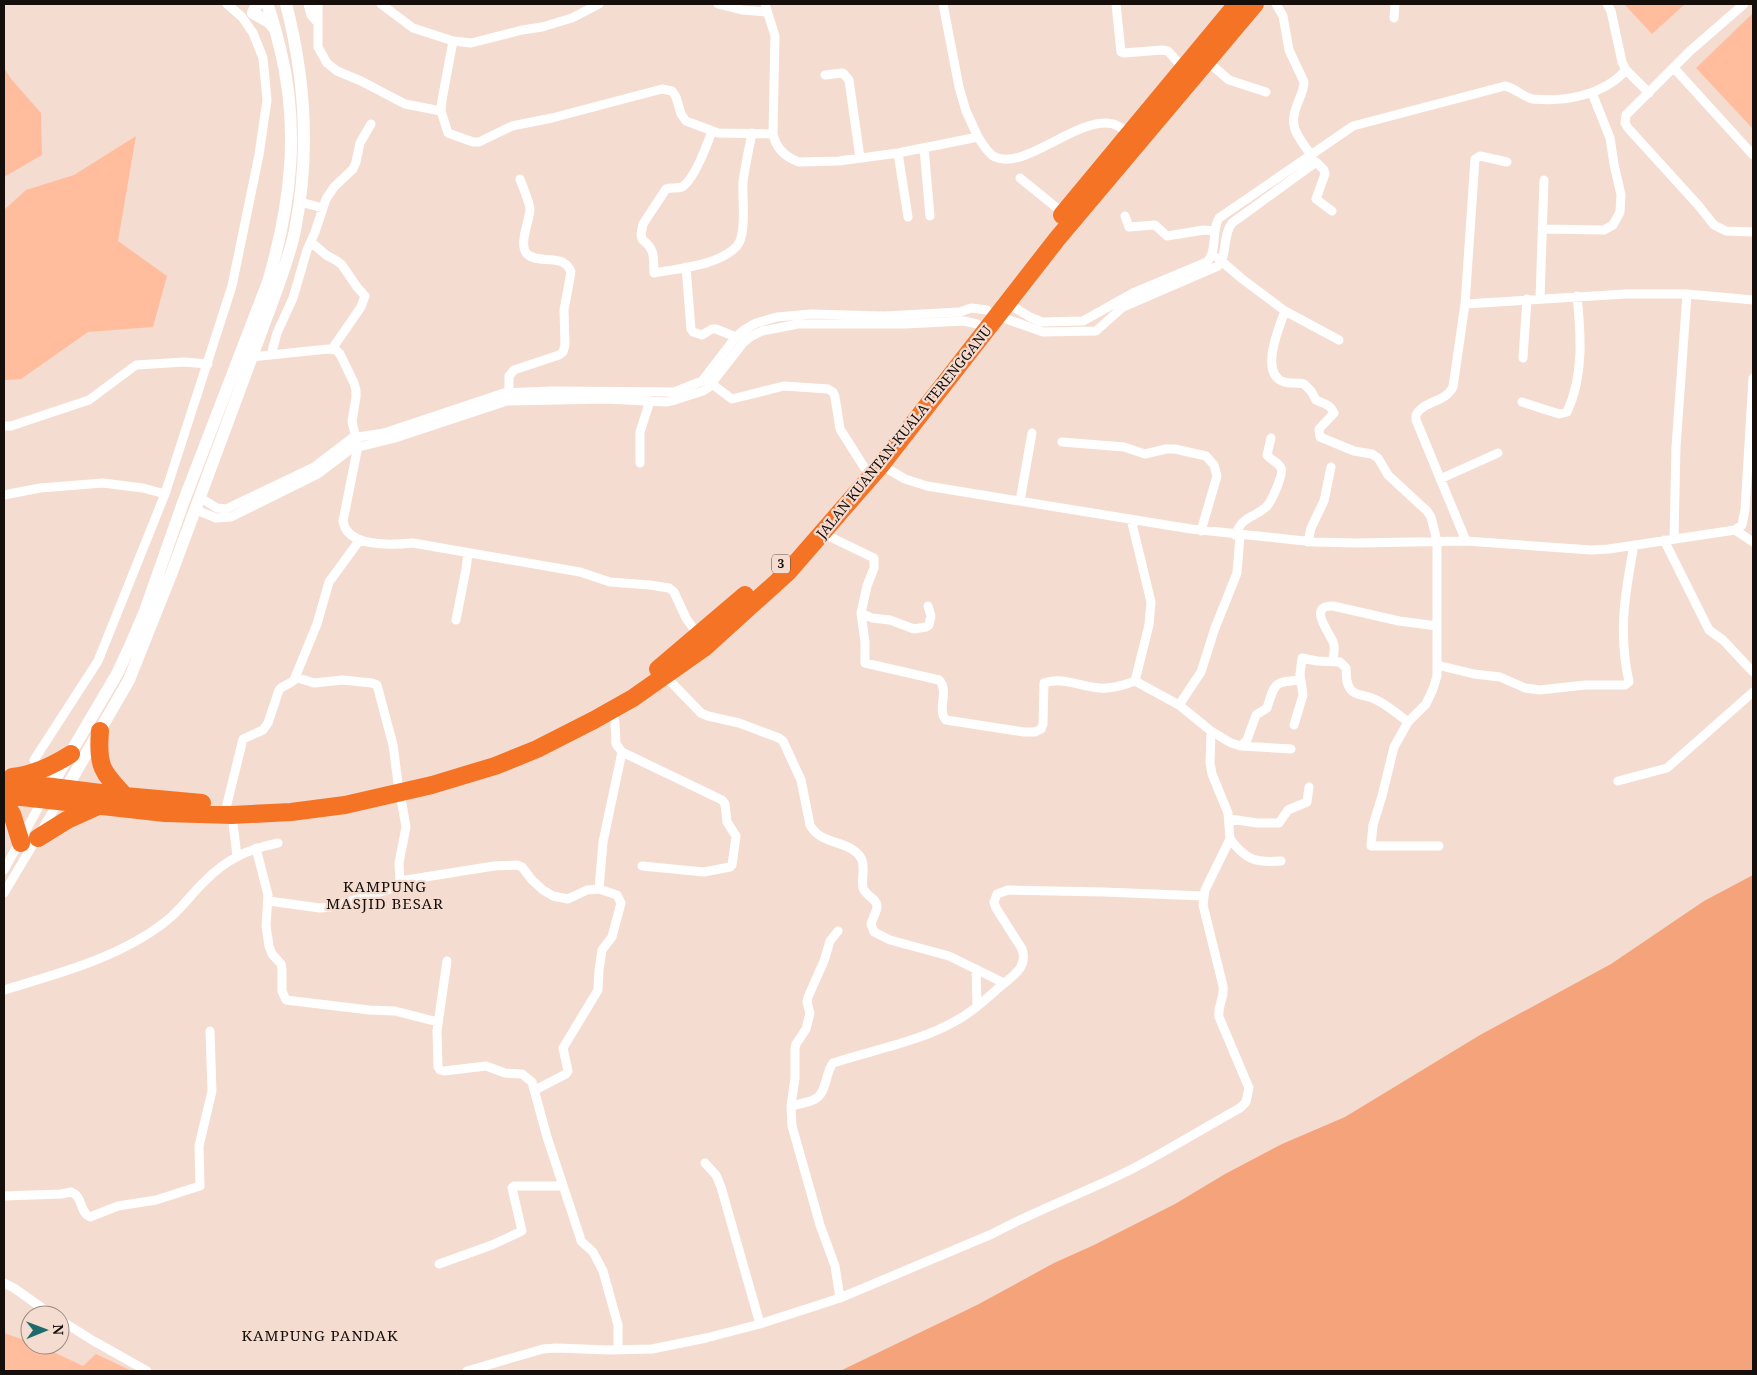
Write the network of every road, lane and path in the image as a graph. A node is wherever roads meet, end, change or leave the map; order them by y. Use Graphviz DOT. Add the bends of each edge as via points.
graph roads {
  1 [pos="227,4"];
  2 [pos="286,4"];
  3 [pos="308,4"];
  4 [pos="318,4"];
  5 [pos="381,4"];
  6 [pos="599,4"];
  7 [pos="718,4"];
  8 [pos="943,4"];
  9 [pos="1116,4"];
  10 [pos="1238,4"];
  11 [pos="1255,4"];
  12 [pos="1276,4"];
  13 [pos="1395,4"];
  14 [pos="1607,4"];
  15 [pos="1744,4"];
  16 [pos="260,8"];
  17 [pos="765,8"];
  18 [pos="1394,18"];
  19 [pos="318,23"];
  20 [pos="454,41"];
  21 [pos="1207,61"];
  22 [pos="1674,68"];
  23 [pos="1626,70"];
  24 [pos="824,75"];
  25 [pos="1182,77"];
  26 [pos="1647,90"];
  27 [pos="1266,92"];
  28 [pos="1592,93"];
  29 [pos="441,111"];
  30 [pos="371,124"];
  31 [pos="712,131"];
  32 [pos="752,133"];
  33 [pos="1129,133"];
  34 [pos="773,134"];
  35 [pos="978,136"];
  36 [pos="924,148"];
  37 [pos="898,153"];
  38 [pos="1311,155"];
  39 [pos="1753,155"];
  40 [pos="860,158"];
  41 [pos="1507,162"];
  42 [pos="1020,178"];
  43 [pos="520,179"];
  44 [pos="1544,180"];
  45 [pos="300,202"];
  46 [pos="323,208"];
  47 [pos="1332,212"];
  48 [pos="1063,213"];
  49 [pos="930,216"];
  50 [pos="1125,216"];
  51 [pos="908,217"];
  52 [pos="1542,229"];
  53 [pos="1215,231"];
  54 [pos="1753,232"];
  55 [pos="311,242"];
  56 [pos="1211,255"];
  57 [pos="1222,259"];
  58 [pos="686,267"];
  59 [pos="1687,294"];
  60 [pos="1577,296"];
  61 [pos="1540,299"];
  62 [pos="1527,300"];
  63 [pos="1753,300"];
  64 [pos="1465,304"];
  65 [pos="1285,311"];
  66 [pos="992,313"];
  67 [pos="736,337"];
  68 [pos="1340,340"];
  69 [pos="332,349"];
  70 [pos="271,355"];
  71 [pos="251,357"];
  72 [pos="1523,358"];
  73 [pos="208,364"];
  74 [pos="1753,378"];
  75 [pos="712,384"];
  76 [pos="509,392"];
  77 [pos="650,401"];
  78 [pos="1522,402"];
  79 [pos="4,426"];
  80 [pos="1032,433"];
  81 [pos="356,436"];
  82 [pos="1271,438"];
  83 [pos="1062,442"];
  84 [pos="358,446"];
  85 [pos="1498,454"];
  86 [pos="640,463"];
  87 [pos="873,466"];
  88 [pos="1331,468"];
  89 [pos="1440,479"];
  90 [pos="165,494"];
  91 [pos="4,495"];
  92 [pos="199,497"];
  93 [pos="1020,501"];
  94 [pos="194,509"];
  95 [pos="1131,520"];
  96 [pos="1735,530"];
  97 [pos="1201,531"];
  98 [pos="822,533"];
  99 [pos="1242,536"];
  100 [pos="1674,538"];
  101 [pos="1664,540"];
  102 [pos="359,541"];
  103 [pos="1437,541"];
  104 [pos="1466,541"];
  105 [pos="1308,542"];
  106 [pos="1753,542"];
  107 [pos="1634,545"];
  108 [pos="468,553"];
  109 [pos="482,555"];
  110 [pos="466,570"];
  111 [pos="928,606"];
  112 [pos="860,613"];
  113 [pos="456,620"];
  114 [pos="1437,626"];
  115 [pos="698,635"];
  116 [pos="1333,661"];
  117 [pos="1437,665"];
  118 [pos="1753,672"];
  119 [pos="295,677"];
  120 [pos="666,677"];
  121 [pos="1301,680"];
  122 [pos="1135,681"];
  123 [pos="1753,692"];
  124 [pos="1179,705"];
  125 [pos="612,710"];
  126 [pos="1408,722"];
  127 [pos="1294,725"];
  128 [pos="100,731"];
  129 [pos="1211,731"];
  130 [pos="1241,746"];
  131 [pos="1291,749"];
  132 [pos="622,752"];
  133 [pos="70,754"];
  134 [pos="34,760"];
  135 [pos="4,779"];
  136 [pos="1618,780"];
  137 [pos="1309,787"];
  138 [pos="399,788"];
  139 [pos="54,794"];
  140 [pos="4,795"];
  141 [pos="125,796"];
  142 [pos="4,802"];
  143 [pos="99,805"];
  144 [pos="230,810"];
  145 [pos="1230,819"];
  146 [pos="38,838"];
  147 [pos="1230,839"];
  148 [pos="20,843"];
  149 [pos="278,843"];
  150 [pos="1439,846"];
  151 [pos="256,848"];
  152 [pos="237,856"];
  153 [pos="1281,861"];
  154 [pos="642,866"];
  155 [pos="4,870"];
  156 [pos="400,881"];
  157 [pos="599,889"];
  158 [pos="4,893"];
  159 [pos="1203,896"];
  160 [pos="269,901"];
  161 [pos="838,931"];
  162 [pos="447,961"];
  163 [pos="976,969"];
  164 [pos="1004,983"];
  165 [pos="4,990"];
  166 [pos="977,1006"];
  167 [pos="438,1022"];
  168 [pos="210,1031"];
  169 [pos="535,1090"];
  170 [pos="790,1106"];
  171 [pos="705,1163"];
  172 [pos="562,1186"];
  173 [pos="4,1196"];
  174 [pos="439,1264"];
  175 [pos="4,1283"];
  176 [pos="840,1298"];
  177 [pos="38,1305"];
  178 [pos="760,1324"];
  179 [pos="70,1326"];
  180 [pos="618,1350"];
  181 [pos="147,1371"];
  182 [pos="467,1371"];
  1 -- 16 [label="street"];
  2 -- 45 [label="main road" via="300,73 304,136"];
  3 -- 19 [label="street"];
  4 -- 19 [label="street"];
  5 -- 20 [label="street" via="413,28"];
  6 -- 20 [label="street" via="572,18 542,27 471,43"];
  7 -- 17 [label="street" via="742,10"];
  8 -- 35 [label="street" via="959,87"];
  9 -- 25 [label="street" via="1121,52 1168,51"];
  10 -- 25 [label="highway, JALAN KUANTAN-KUALA TERENGGANU / 3"];
  11 -- 21 [label="highway, JALAN KUANTAN-KUALA TERENGGANU / 3"];
  12 -- 38 [label="street" via="1283,16 1289,50 1304,82 1294,114 1294,129"];
  13 -- 18 [label="street"];
  14 -- 23 [label="street"];
  15 -- 22 [label="street"];
  16 -- 73 [label="street" via="253,33 263,58 267,100 259,155 232,286"];
  16 -- 133 [label="main road" via="275,29 285,69 291,139 287,205 275,258 145,611 117,674"];
  17 -- 34 [label="street" via="775,36"];
  19 -- 29 [label="street" via="318,47 327,63 337,71 405,104"];
  20 -- 29 [label="street"];
  21 -- 25 [label="highway, JALAN KUANTAN-KUALA TERENGGANU / 3"];
  21 -- 27 [label="street" via="1236,84"];
  22 -- 26 [label="street"];
  22 -- 39 [label="street"];
  23 -- 26 [label="street"];
  23 -- 28 [label="street"];
  24 -- 40 [label="street" via="844,73 849,80"];
  25 -- 33 [label="highway, JALAN KUANTAN-KUALA TERENGGANU / 3"];
  25 -- 66 [label="highway, JALAN KUANTAN-KUALA TERENGGANU / 3" via="1057,239"];
  26 -- 54 [label="street" via="1626,115 1628,128 1714,225 1726,231"];
  28 -- 38 [label="street" via="1539,100 1505,86 1359,123"];
  28 -- 52 [label="street" via="1610,138 1621,195 1620,212 1613,226 1604,230"];
  29 -- 31 [label="street" via="448,133 479,142 512,126 668,89 676,97 686,121"];
  30 -- 46 [label="street" via="360,143 353,169 334,187"];
  31 -- 32 [label="street"];
  31 -- 58 [label="street" via="687,182 680,188 666,189 641,229 642,239 653,251 654,273"];
  32 -- 34 [label="street"];
  32 -- 58 [label="street" via="743,185 740,241 716,260"];
  33 -- 35 [label="street" via="1115,124 1098,123 1010,159 991,155"];
  33 -- 48 [label="highway, JALAN KUANTAN-KUALA TERENGGANU / 3"];
  34 -- 40 [label="street" via="778,148 799,162"];
  35 -- 36 [label="street"];
  36 -- 37 [label="street"];
  36 -- 49 [label="street"];
  37 -- 40 [label="street"];
  37 -- 51 [label="street"];
  38 -- 53 [label="street" via="1219,218"];
  41 -- 64 [label="street" via="1480,156 1474,159"];
  42 -- 48 [label="street"];
  43 -- 76 [label="street" via="530,210 525,228 526,253 563,262 571,272 564,310 563,352 514,370 509,376"];
  44 -- 52 [label="street"];
  45 -- 46 [label="street"];
  45 -- 71 [label="main road" via="289,253"];
  46 -- 55 [label="street"];
  47 -- 57 [label="street" via="1316,199 1325,174 1316,162 1232,223"];
  48 -- 66 [label="highway, JALAN KUANTAN-KUALA TERENGGANU / 3"];
  50 -- 53 [label="street" via="1129,227 1155,225 1167,236"];
  52 -- 61 [label="street"];
  53 -- 56 [label="street"];
  55 -- 69 [label="street" via="342,265 365,296"];
  55 -- 70 [label="street"];
  56 -- 57 [label="street"];
  56 -- 66 [label="street" via="1207,262 1133,293 1083,321 1042,322"];
  57 -- 65 [label="street" via="1241,278"];
  57 -- 66 [label="street" via="1218,266 1124,307 1096,331 1043,332"];
  58 -- 67 [label="street" via="693,332 702,335 716,329"];
  59 -- 60 [label="street"];
  59 -- 63 [label="street"];
  59 -- 100 [label="street" via="1676,447"];
  60 -- 61 [label="street"];
  60 -- 78 [label="street" via="1581,335 1578,372 1567,412 1559,414"];
  61 -- 62 [label="street"];
  62 -- 64 [label="street"];
  62 -- 72 [label="street"];
  64 -- 89 [label="street" via="1453,387 1447,396 1422,408 1416,415"];
  65 -- 68 [label="street"];
  65 -- 103 [label="street" via="1272,351 1271,364 1275,374 1285,383 1304,384 1316,400 1332,410 1333,414 1319,429 1320,437 1378,458 1388,475 1427,511"];
  66 -- 67 [label="street" via="971,308 960,312 884,316 777,316 756,323"];
  66 -- 75 [label="street" via="964,321 798,324 762,331 744,343"];
  66 -- 87 [label="highway, JALAN KUANTAN-KUALA TERENGGANU / 3"];
  67 -- 76 [label="street" via="702,381 674,392"];
  69 -- 70 [label="street"];
  69 -- 81 [label="street" via="340,354 354,383 356,397 352,422"];
  70 -- 71 [label="street"];
  71 -- 92 [label="main road"];
  73 -- 79 [label="street" via="136,365 89,400"];
  73 -- 90 [label="street"];
  74 -- 96 [label="street" via="1744,521"];
  75 -- 77 [label="street" via="704,391 675,400"];
  75 -- 87 [label="street" via="732,399 784,386 828,389 835,397 840,430"];
  76 -- 81 [label="street" via="384,433"];
  77 -- 84 [label="street" via="507,401 395,438"];
  77 -- 86 [label="street" via="640,432"];
  80 -- 93 [label="street"];
  81 -- 84 [label="street"];
  81 -- 92 [label="street" via="314,467 226,509 217,508"];
  82 -- 99 [label="street" via="1267,455 1280,466 1282,474 1270,503 1241,523"];
  83 -- 97 [label="street" via="1124,447 1145,454 1175,449 1206,456 1214,465 1217,476"];
  84 -- 94 [label="street" via="318,474 231,517 216,518"];
  84 -- 102 [label="street" via="343,521 347,533"];
  85 -- 89 [label="street"];
  87 -- 93 [label="street" via="914,482"];
  87 -- 98 [label="highway, JALAN KUANTAN-KUALA TERENGGANU / 3"];
  87 -- 115 [label="highway, JALAN KUANTAN-KUALA TERENGGANU / 3" via="777,569"];
  88 -- 105 [label="street" via="1324,501"];
  89 -- 104 [label="street"];
  90 -- 91 [label="street" via="102,483 40,488"];
  90 -- 134 [label="street" via="98,661"];
  92 -- 94 [label="main road"];
  93 -- 95 [label="street"];
  94 -- 128 [label="main road" via="129,680"];
  95 -- 97 [label="street"];
  95 -- 122 [label="street" via="1151,602 1149,625"];
  96 -- 100 [label="street"];
  96 -- 106 [label="street"];
  97 -- 99 [label="street"];
  98 -- 112 [label="street" via="874,558"];
  98 -- 120 [label="highway, JALAN KUANTAN-KUALA TERENGGANU / 3" via="788,572 704,648"];
  99 -- 105 [label="street"];
  99 -- 124 [label="street" via="1237,573 1202,672"];
  100 -- 101 [label="street"];
  101 -- 107 [label="street"];
  101 -- 118 [label="street" via="1709,630"];
  102 -- 108 [label="street" via="396,545 413,543"];
  102 -- 119 [label="street" via="329,582 317,624"];
  103 -- 104 [label="street"];
  103 -- 105 [label="street"];
  103 -- 114 [label="street"];
  104 -- 107 [label="street" via="1585,550"];
  107 -- 117 [label="street" via="1624,602 1623,650 1629,682 1625,685 1540,690 1525,688 1500,677"];
  108 -- 109 [label="street"];
  108 -- 110 [label="street"];
  109 -- 110 [label="street"];
  109 -- 115 [label="street" via="580,572 610,582 669,588"];
  110 -- 113 [label="street"];
  111 -- 112 [label="street" via="929,625 914,629"];
  112 -- 122 [label="street" via="865,662 939,680 944,687 942,715 946,720 1035,732 1043,724 1044,683 1063,681 1102,689"];
  114 -- 116 [label="street" via="1325,607 1320,614 1334,644"];
  114 -- 117 [label="street"];
  115 -- 138 [label="highway, JALAN KUANTAN-KUALA TERENGGANU / 3" via="660,667 628,688 528,741"];
  116 -- 121 [label="street" via="1302,658"];
  116 -- 126 [label="street" via="1345,665 1346,680 1354,694 1380,702"];
  117 -- 126 [label="street" via="1433,689 1426,704"];
  119 -- 138 [label="street" via="314,683 339,680 374,683 392,739"];
  119 -- 144 [label="street" via="279,690 263,730 243,739"];
  120 -- 125 [label="highway, JALAN KUANTAN-KUALA TERENGGANU / 3"];
  120 -- 163 [label="street" via="708,716 739,723 783,741 801,780 813,831 817,836 841,844 860,858 864,868 862,883 865,892 877,906 871,924 874,932 890,940 949,956"];
  121 -- 127 [label="street" via="1303,695"];
  121 -- 130 [label="street" via="1277,684 1267,708 1256,715 1247,740"];
  122 -- 124 [label="street"];
  123 -- 136 [label="street" via="1667,768"];
  124 -- 129 [label="street"];
  125 -- 132 [label="street" via="616,744"];
  125 -- 138 [label="highway, JALAN KUANTAN-KUALA TERENGGANU / 3" via="537,749 495,766"];
  126 -- 150 [label="street" via="1394,746 1373,825 1371,846"];
  128 -- 139 [label="main road"];
  128 -- 141 [label="highway" via="101,767"];
  129 -- 130 [label="street"];
  129 -- 145 [label="street" via="1212,774"];
  130 -- 131 [label="street"];
  132 -- 154 [label="street" via="722,800 727,822 736,836 730,867 704,872"];
  132 -- 157 [label="street" via="603,842"];
  133 -- 135 [label="highway" via="40,771"];
  133 -- 139 [label="main road"];
  135 -- 139 [label="highway, JALAN KUANTAN-KUALA TERENGGANU / 3"];
  137 -- 145 [label="street" via="1308,802 1288,810 1279,823"];
  138 -- 144 [label="highway, JALAN KUANTAN-KUALA TERENGGANU / 3"];
  138 -- 156 [label="street" via="406,827 399,863"];
  139 -- 140 [label="highway, JALAN KUANTAN-KUALA TERENGGANU / 3"];
  139 -- 141 [label="highway, JALAN KUANTAN-KUALA TERENGGANU / 3"];
  139 -- 143 [label="highway, JALAN KUANTAN-KUALA TERENGGANU / 3"];
  139 -- 146 [label="street"];
  139 -- 148 [label="street"];
  141 -- 144 [label="highway, JALAN KUANTAN-KUALA TERENGGANU / 3"];
  142 -- 148 [label="highway" via="12,814"];
  143 -- 144 [label="highway, JALAN KUANTAN-KUALA TERENGGANU / 3" via="165,812"];
  143 -- 146 [label="highway"];
  144 -- 152 [label="street"];
  145 -- 147 [label="street"];
  146 -- 158 [label="street"];
  147 -- 153 [label="street" via="1253,860"];
  147 -- 159 [label="street"];
  148 -- 155 [label="street"];
  149 -- 151 [label="street"];
  151 -- 152 [label="street"];
  151 -- 160 [label="street"];
  152 -- 165 [label="street" via="204,881 165,922 133,943 59,973"];
  156 -- 157 [label="street" via="517,865 553,896 568,899 587,890"];
  156 -- 160 [label="street" via="390,889 331,907"];
  157 -- 169 [label="street" via="614,893 621,903 612,936 602,950 598,990 563,1048 568,1071"];
  159 -- 164 [label="street" via="1008,890 997,894 996,908 1024,956 1021,967"];
  159 -- 176 [label="street" via="1224,986 1219,1018 1249,1088 1246,1102 1125,1172 992,1234"];
  160 -- 167 [label="street" via="268,940 272,954 281,964 282,992 286,1000 396,1011"];
  161 -- 170 [label="street" via="830,941 808,997 810,1013 806,1029 796,1044"];
  162 -- 167 [label="street"];
  163 -- 164 [label="street"];
  163 -- 166 [label="street"];
  164 -- 166 [label="street"];
  166 -- 170 [label="street" via="958,1020 917,1038 833,1063 819,1096"];
  167 -- 169 [label="street" via="437,1062 440,1070 486,1066 505,1073 522,1074 532,1082"];
  168 -- 173 [label="street" via="212,1091 199,1146 200,1186 156,1200 118,1206 90,1217 84,1213 78,1197 71,1192"];
  169 -- 172 [label="street"];
  170 -- 176 [label="street" via="793,1134 835,1266"];
  171 -- 178 [label="street" via="721,1187"];
  172 -- 174 [label="street" via="514,1186 522,1231"];
  172 -- 180 [label="street" via="581,1241 593,1252 603,1271 618,1325"];
  175 -- 177 [label="street"];
  176 -- 178 [label="street"];
  178 -- 180 [label="street" via="665,1347"];
  179 -- 181 [label="street"];
  180 -- 182 [label="street" via="543,1349"];
}
